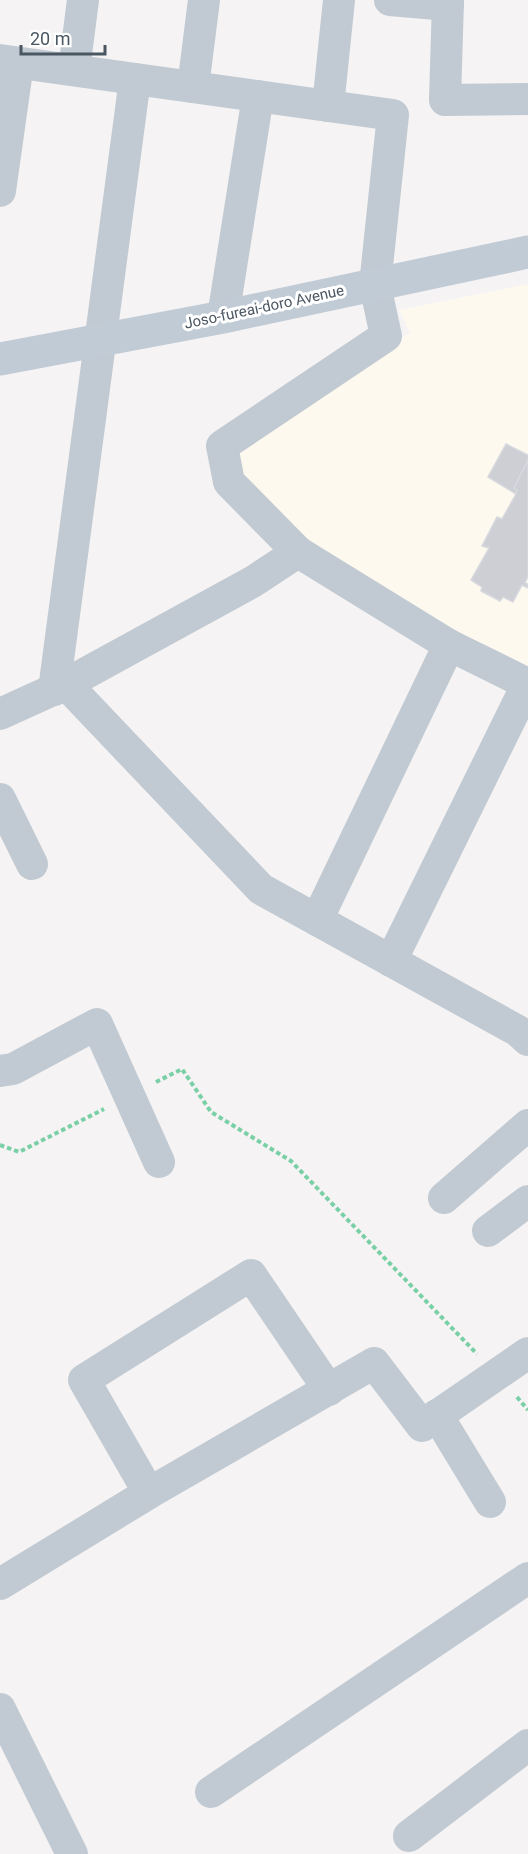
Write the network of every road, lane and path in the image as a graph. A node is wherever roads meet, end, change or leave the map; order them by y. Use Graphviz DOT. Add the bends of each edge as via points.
graph roads {
  1 [pos="83,0"];
  2 [pos="204,0"];
  3 [pos="339,0"];
  4 [pos="390,0"];
  5 [pos="448,2"];
  6 [pos="9,61"];
  7 [pos="74,70"];
  8 [pos="135,79"];
  9 [pos="193,87"];
  10 [pos="258,96"];
  11 [pos="528,99"];
  12 [pos="328,106"];
  13 [pos="0,191"];
  14 [pos="528,252"];
  15 [pos="375,285"];
  16 [pos="224,317"];
  17 [pos="100,339"];
  18 [pos="0,359"];
  19 [pos="298,552"];
  20 [pos="449,645"];
  21 [pos="528,683"];
  22 [pos="60,687"];
  23 [pos="0,714"];
  24 [pos="0,799"];
  25 [pos="33,864"];
  26 [pos="317,920"];
  27 [pos="391,961"];
  28 [pos="528,1040"];
  29 [pos="0,1071"];
  30 [pos="151,1085"];
  31 [pos="111,1106"];
  32 [pos="528,1125"];
  33 [pos="0,1145"];
  34 [pos="159,1162"];
  35 [pos="444,1198"];
  36 [pos="528,1201"];
  37 [pos="488,1232"];
  38 [pos="528,1353"];
  39 [pos="498,1374"];
  40 [pos="329,1390"];
  41 [pos="528,1410"];
  42 [pos="437,1415"];
  43 [pos="149,1493"];
  44 [pos="490,1502"];
  45 [pos="528,1578"];
  46 [pos="0,1584"];
  47 [pos="0,1709"];
  48 [pos="528,1745"];
  49 [pos="211,1792"];
  50 [pos="409,1836"];
  51 [pos="72,1854"];
  1 -- 7 [label="street"];
  2 -- 9 [label="street"];
  3 -- 12 [label="street"];
  4 -- 5 [label="street"];
  5 -- 11 [label="street" via="445,100"];
  6 -- 7 [label="street"];
  6 -- 13 [label="street"];
  7 -- 8 [label="street"];
  8 -- 9 [label="street"];
  8 -- 17 [label="street"];
  9 -- 10 [label="street"];
  10 -- 12 [label="street"];
  10 -- 16 [label="street"];
  12 -- 15 [label="street" via="393,116"];
  14 -- 15 [label="street, Joso-fureai-doro Avenue"];
  15 -- 16 [label="street, Joso-fureai-doro Avenue"];
  15 -- 19 [label="street" via="386,336 222,446 229,482"];
  16 -- 17 [label="street, Joso-fureai-doro Avenue"];
  17 -- 18 [label="street, Joso-fureai-doro Avenue"];
  17 -- 22 [label="street"];
  19 -- 20 [label="street"];
  19 -- 22 [label="street" via="255,581"];
  20 -- 21 [label="street"];
  20 -- 26 [label="street"];
  21 -- 27 [label="street"];
  22 -- 23 [label="street"];
  22 -- 26 [label="street" via="261,889"];
  24 -- 25 [label="street"];
  26 -- 27 [label="street"];
  27 -- 28 [label="street"];
  29 -- 34 [label="street" via="13,1070 97,1024"];
  30 -- 39 [label="path" via="182,1069 211,1112 291,1161"];
  31 -- 33 [label="path" via="19,1152"];
  32 -- 35 [label="street"];
  36 -- 37 [label="street"];
  38 -- 39 [label="street"];
  39 -- 41 [label="path"];
  39 -- 42 [label="street"];
  40 -- 42 [label="street" via="374,1364 422,1426"];
  40 -- 43 [label="street"];
  40 -- 43 [label="street" via="251,1275 84,1380"];
  42 -- 44 [label="street"];
  43 -- 46 [label="street"];
  45 -- 49 [label="street"];
  47 -- 51 [label="street"];
  48 -- 50 [label="street"];
}
